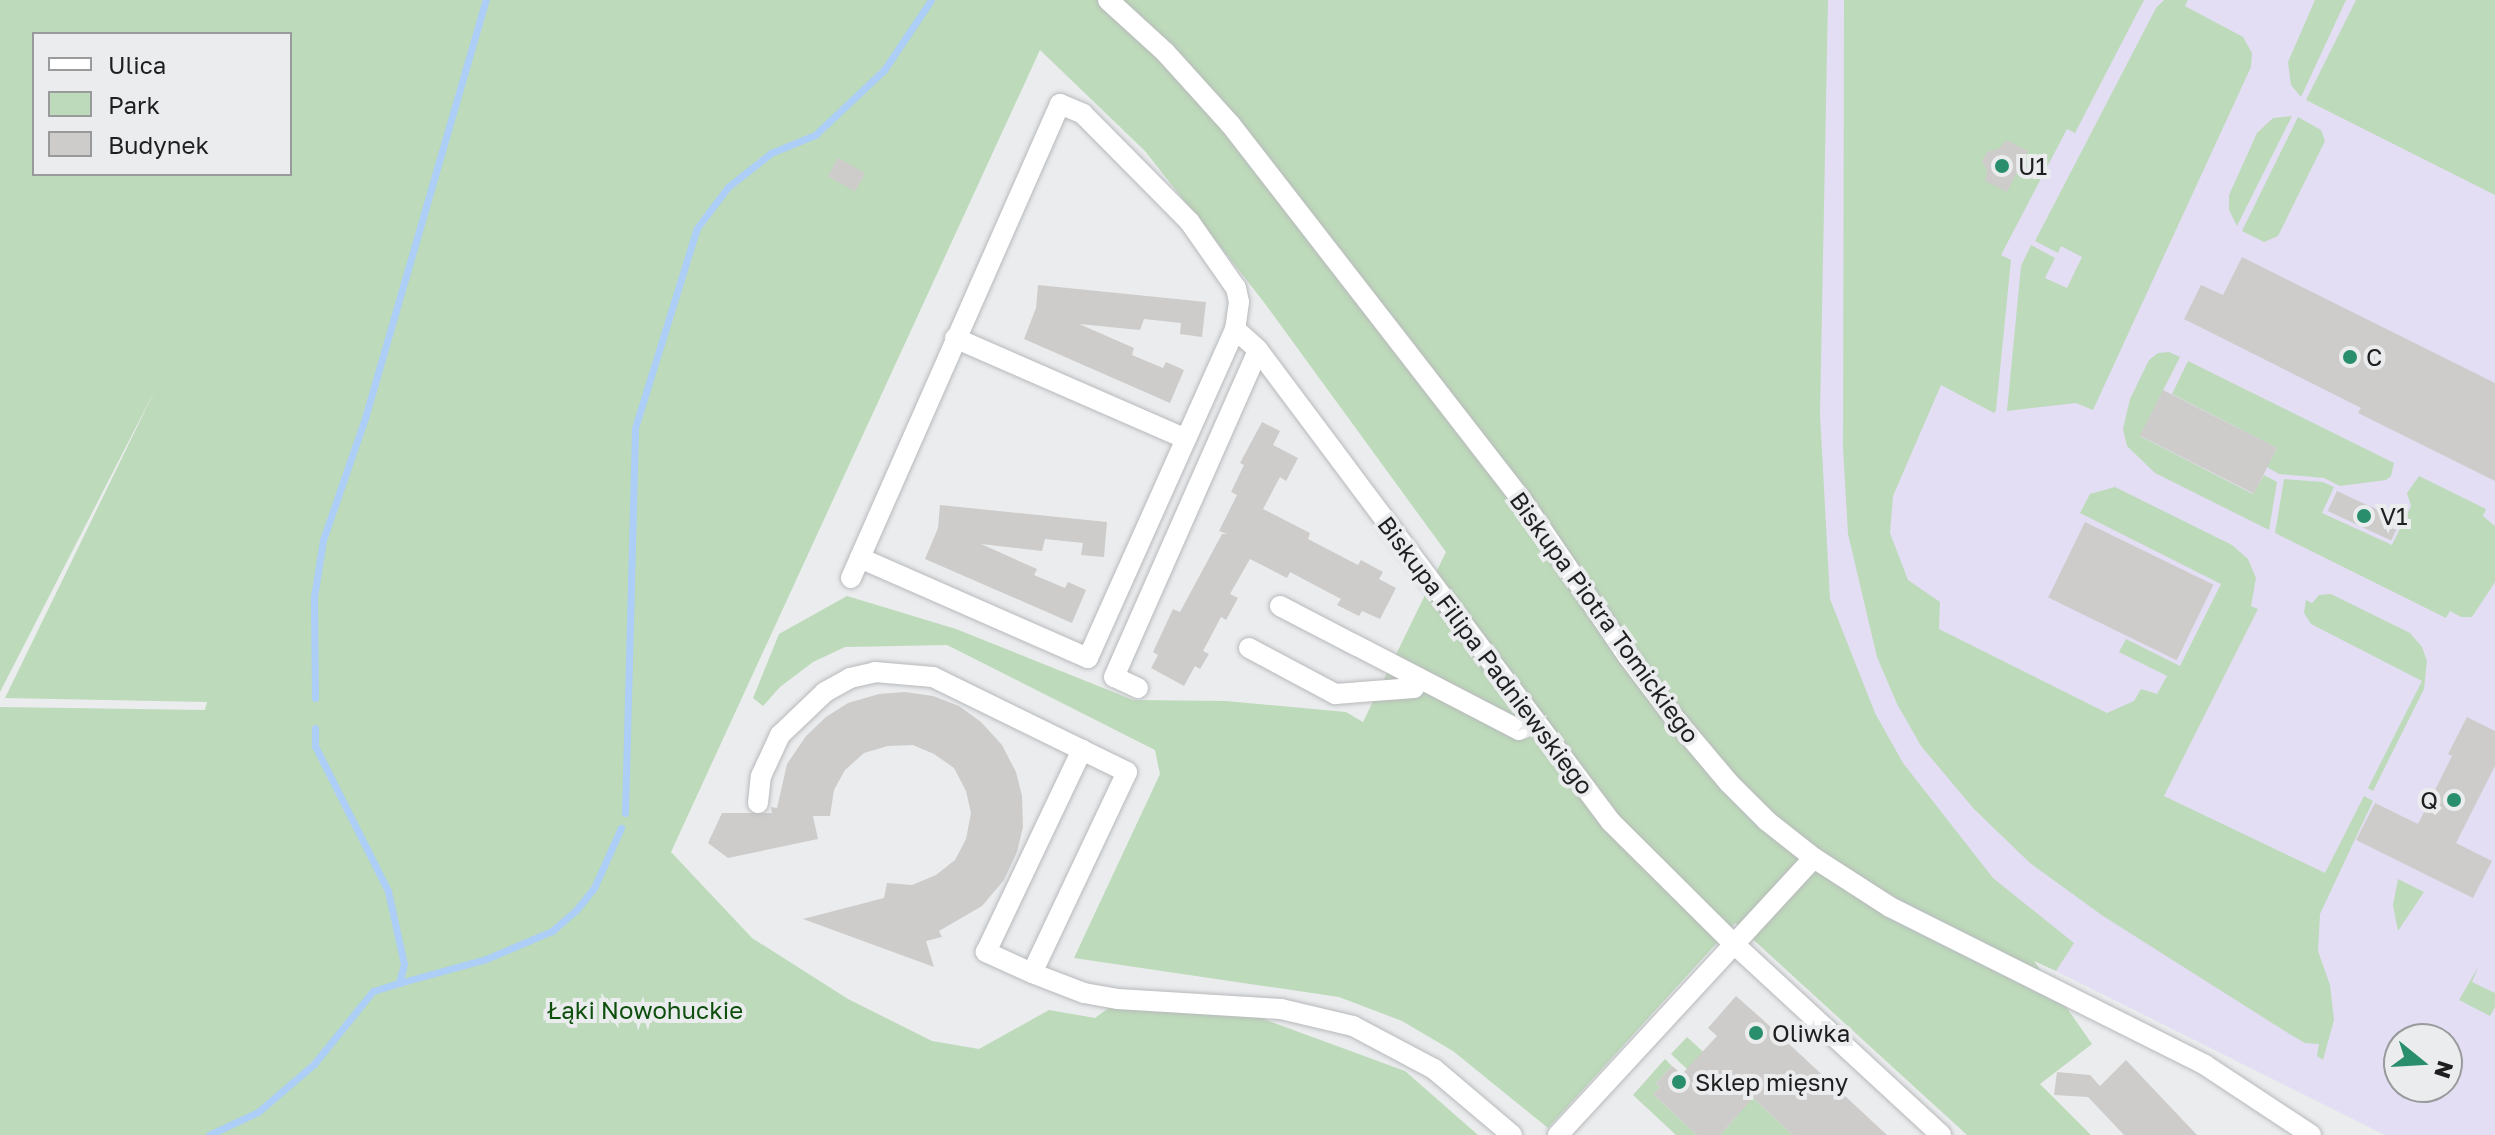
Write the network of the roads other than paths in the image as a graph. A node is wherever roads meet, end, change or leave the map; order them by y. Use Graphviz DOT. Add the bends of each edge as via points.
graph roads {
  1 [pos="1108,0"];
  2 [pos="1235,329"];
  3 [pos="955,338"];
  4 [pos="1258,350"];
  5 [pos="1186,439"];
  6 [pos="860,558"];
  7 [pos="851,578"];
  8 [pos="1280,606"];
  9 [pos="1249,648"];
  10 [pos="1419,678"];
  11 [pos="1138,688"];
  12 [pos="1533,718"];
  13 [pos="1082,750"];
  14 [pos="758,803"];
  15 [pos="1814,858"];
  16 [pos="1733,943"];
  17 [pos="1032,973"];
  18 [pos="1512,1135"];
  19 [pos="1558,1135"];
  20 [pos="1941,1135"];
  21 [pos="2311,1135"];
  1 -- 15 [label="street, Biskupa Piotra Tomickiego" via="1158,45 1231,125 1521,499 1676,720 1729,783"];
  2 -- 3 [label="street" via="1236,288 1189,221 1083,114 1060,104"];
  2 -- 4 [label="street, Biskupa Filipa Padniewskiego"];
  2 -- 5 [label="street"];
  3 -- 5 [label="street"];
  3 -- 6 [label="street"];
  4 -- 11 [label="street" via="1114,677"];
  4 -- 12 [label="street, Biskupa Filipa Padniewskiego"];
  5 -- 6 [label="street" via="1088,658"];
  6 -- 7 [label="street"];
  8 -- 10 [label="street"];
  9 -- 10 [label="street" via="1335,694 1414,688"];
  10 -- 12 [label="street" via="1519,730"];
  12 -- 16 [label="street, Biskupa Filipa Padniewskiego" via="1611,822"];
  13 -- 14 [label="street" via="933,677 875,672 825,692 790,723 769,755"];
  13 -- 17 [label="street" via="1127,772"];
  13 -- 17 [label="street" via="986,952"];
  15 -- 16 [label="street"];
  15 -- 21 [label="street, Biskupa Piotra Tomickiego" via="1890,907 2205,1065"];
  16 -- 19 [label="street"];
  16 -- 20 [label="street, Biskupa Filipa Padniewskiego"];
  17 -- 18 [label="street" via="1118,999 1281,1009 1353,1026 1434,1069"];
}
